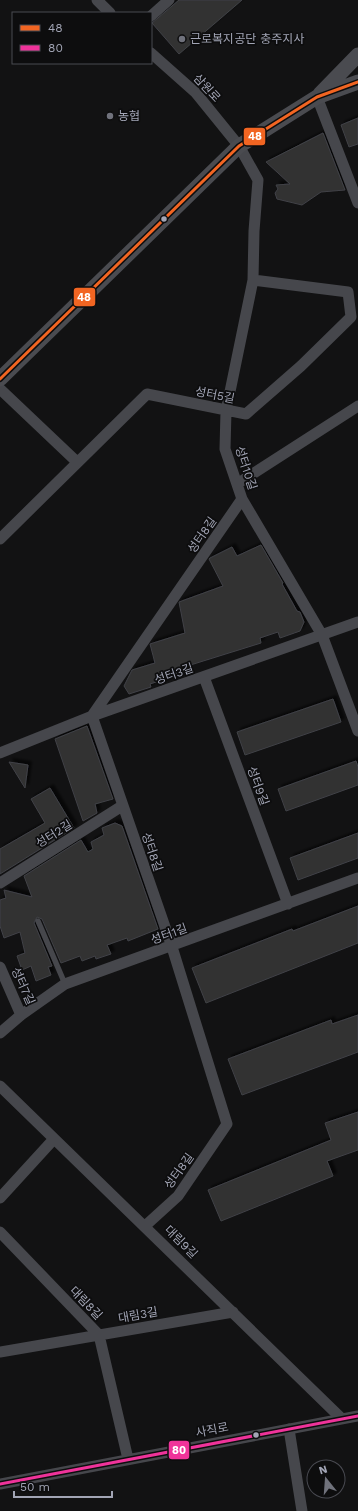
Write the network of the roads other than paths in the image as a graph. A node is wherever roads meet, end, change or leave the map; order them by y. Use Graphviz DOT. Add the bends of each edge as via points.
graph roads {
  1 [pos="97,0"];
  2 [pos="169,0"];
  3 [pos="109,12"];
  4 [pos="152,15"];
  5 [pos="152,54"];
  6 [pos="358,54"];
  7 [pos="358,82"];
  8 [pos="317,97"];
  9 [pos="239,146"];
  10 [pos="358,203"];
  11 [pos="253,280"];
  12 [pos="0,379"];
  13 [pos="0,389"];
  14 [pos="358,406"];
  15 [pos="226,410"];
  16 [pos="77,462"];
  17 [pos="237,484"];
  18 [pos="242,499"];
  19 [pos="0,539"];
  20 [pos="358,622"];
  21 [pos="322,635"];
  22 [pos="204,677"];
  23 [pos="92,716"];
  24 [pos="358,731"];
  25 [pos="0,753"];
  26 [pos="122,806"];
  27 [pos="358,878"];
  28 [pos="0,883"];
  29 [pos="288,904"];
  30 [pos="38,921"];
  31 [pos="172,947"];
  32 [pos="0,967"];
  33 [pos="65,984"];
  34 [pos="21,1015"];
  35 [pos="0,1033"];
  36 [pos="0,1086"];
  37 [pos="53,1140"];
  38 [pos="0,1198"];
  39 [pos="145,1226"];
  40 [pos="0,1232"];
  41 [pos="233,1312"];
  42 [pos="99,1335"];
  43 [pos="0,1352"];
  44 [pos="358,1416"];
  45 [pos="342,1419"];
  46 [pos="289,1429"];
  47 [pos="128,1459"];
  48 [pos="0,1484"];
  49 [pos="302,1511"];
  1 -- 3 [label="street"];
  2 -- 4 [label="street"];
  5 -- 9 [label="street, 삼원로" via="196,93"];
  6 -- 8 [label="street"];
  7 -- 8 [label="street"];
  8 -- 9 [label="street"];
  8 -- 10 [label="street"];
  9 -- 11 [label="street, 성터10길" via="258,180"];
  9 -- 12 [label="street"];
  11 -- 15 [label="street, 성터10길"];
  11 -- 15 [label="street, 성터5길" via="348,292 351,318 246,414"];
  13 -- 16 [label="street"];
  14 -- 17 [label="street"];
  15 -- 16 [label="street, 성터5길" via="147,394"];
  15 -- 17 [label="street, 성터10길" via="225,449"];
  16 -- 19 [label="street, 성터5길"];
  17 -- 18 [label="street, 성터10길"];
  18 -- 21 [label="street, 성터10길"];
  18 -- 23 [label="street, 성터8길"];
  20 -- 21 [label="street, 성터3길"];
  21 -- 22 [label="street, 성터3길"];
  21 -- 24 [label="street, 성터10길"];
  22 -- 23 [label="street, 성터3길"];
  22 -- 29 [label="street, 성터9길"];
  23 -- 25 [label="street, 성터3길"];
  23 -- 26 [label="street, 성터8길"];
  26 -- 28 [label="street, 성터2길"];
  26 -- 31 [label="street, 성터8길"];
  27 -- 29 [label="street, 성터1길"];
  29 -- 31 [label="street, 성터1길"];
  30 -- 33 [label="lane"];
  31 -- 33 [label="street, 성터1길"];
  31 -- 39 [label="street, 성터8길" via="227,1124 178,1196"];
  32 -- 34 [label="street, 성터7길"];
  33 -- 34 [label="street, 성터1길"];
  34 -- 35 [label="street, 성터1길"];
  36 -- 37 [label="street, 대림9길"];
  37 -- 38 [label="street"];
  37 -- 39 [label="street, 대림9길"];
  39 -- 41 [label="street, 대림9길"];
  40 -- 42 [label="street, 대림8길"];
  41 -- 42 [label="street, 대림3길"];
  41 -- 45 [label="street, 대림9길"];
  42 -- 43 [label="street, 대림3길"];
  42 -- 47 [label="street, 대림8길"];
  44 -- 45 [label="street, 사직로"];
  45 -- 46 [label="street, 사직로"];
  46 -- 47 [label="street, 사직로"];
  46 -- 49 [label="street"];
  47 -- 48 [label="street, 사직로"];
}
